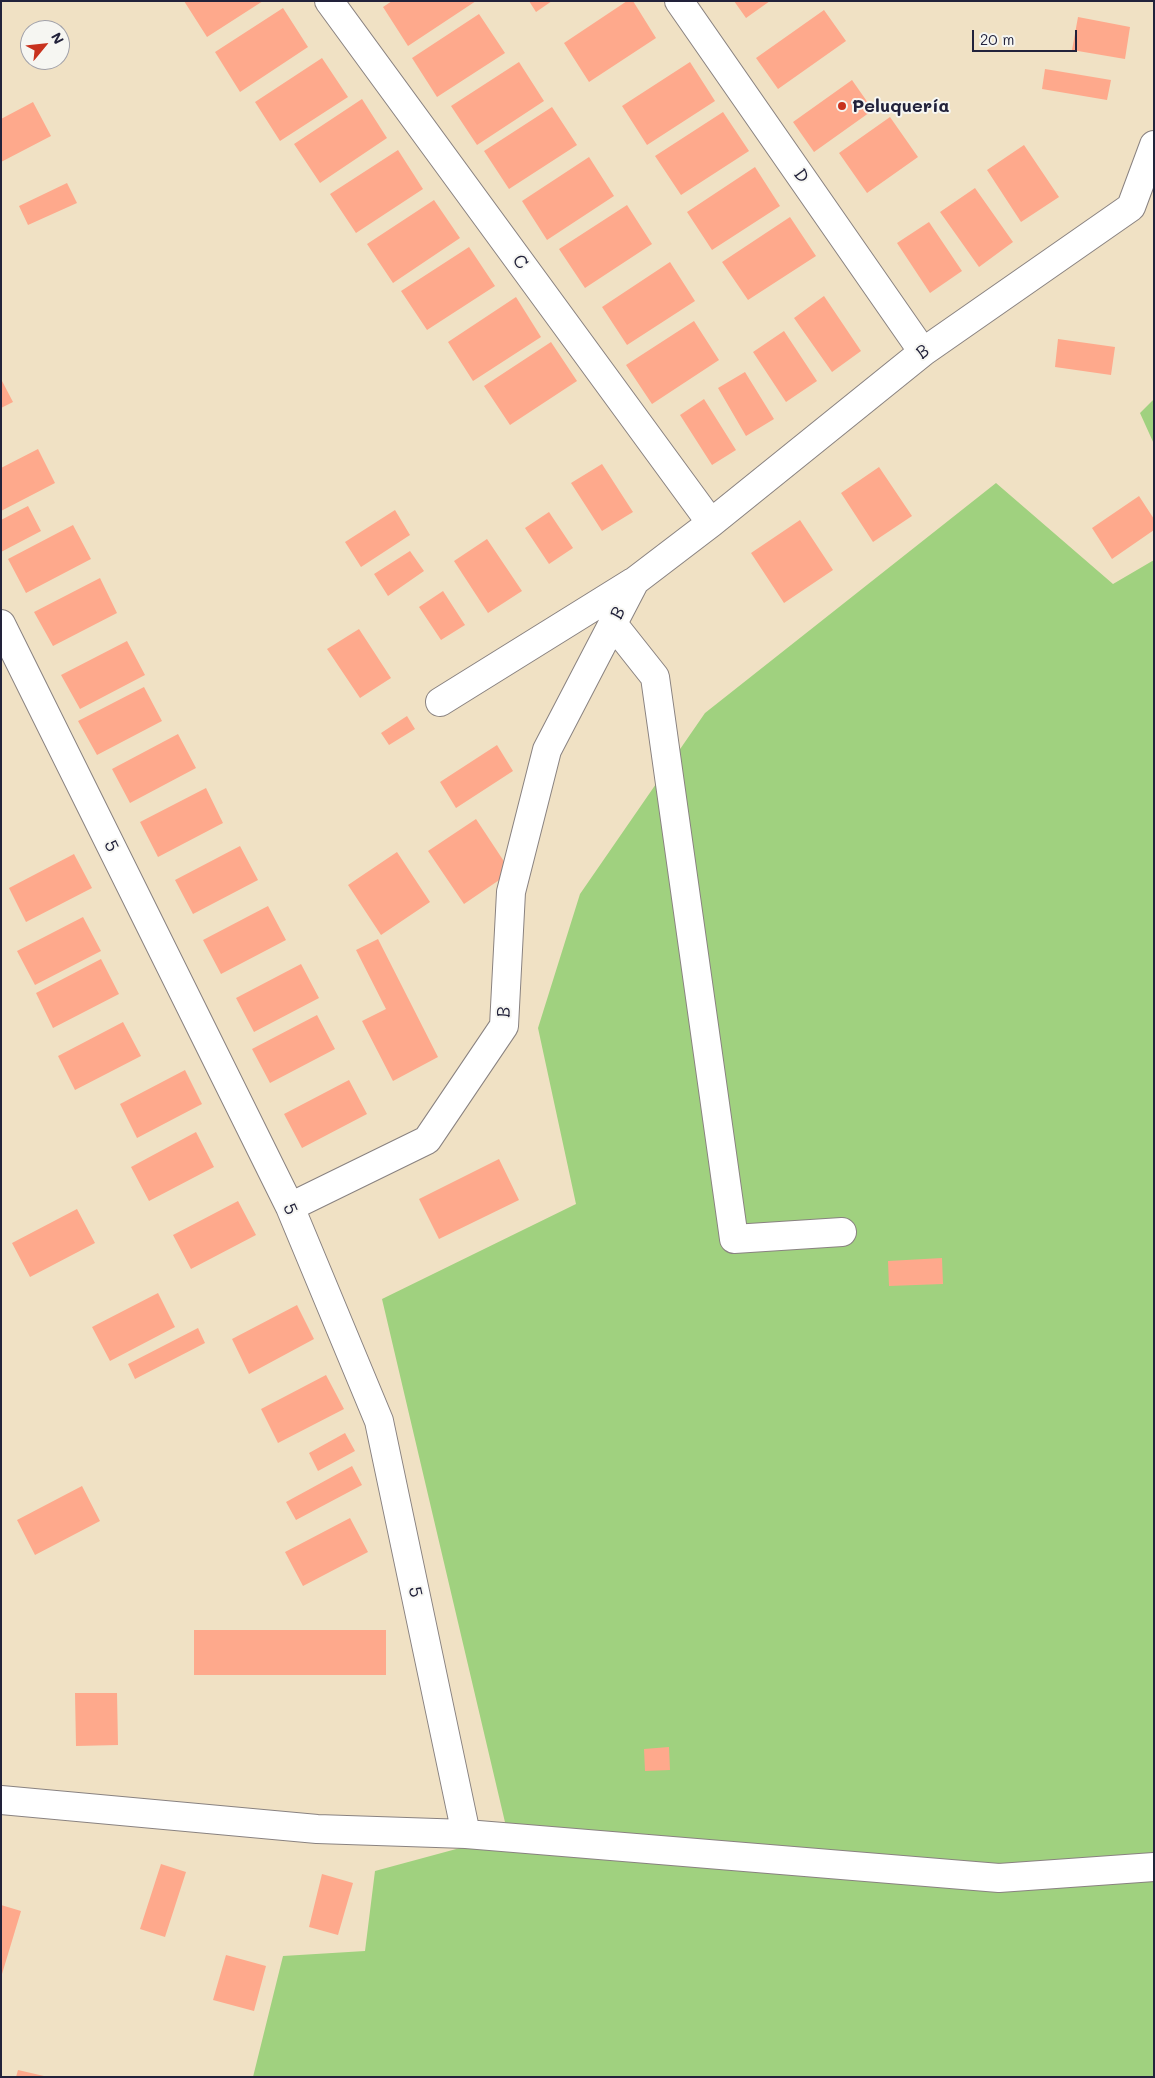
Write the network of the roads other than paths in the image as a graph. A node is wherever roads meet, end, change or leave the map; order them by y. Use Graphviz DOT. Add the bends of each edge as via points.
graph roads {
  1 [pos="329,1"];
  2 [pos="679,1"];
  3 [pos="1154,145"];
  4 [pos="923,352"];
  5 [pos="711,523"];
  6 [pos="634,581"];
  7 [pos="1,624"];
  8 [pos="612,624"];
  9 [pos="440,702"];
  10 [pos="290,1207"];
  11 [pos="842,1232"];
  12 [pos="1,1800"];
  13 [pos="466,1834"];
  14 [pos="1154,1867"];
  1 -- 5 [label="street, C"];
  2 -- 4 [label="street, D"];
  3 -- 4 [label="street, B" via="1131,207"];
  4 -- 5 [label="street, B"];
  5 -- 6 [label="street, B"];
  6 -- 8 [label="street, B"];
  6 -- 9 [label="street"];
  7 -- 10 [label="street, 5"];
  8 -- 10 [label="street, B" via="547,750 512,892 504,1026 427,1140"];
  8 -- 11 [label="street" via="655,677 734,1239"];
  10 -- 13 [label="street, 5" via="379,1420"];
  12 -- 13 [label="street" via="317,1829"];
  13 -- 14 [label="street" via="999,1878"];
}
